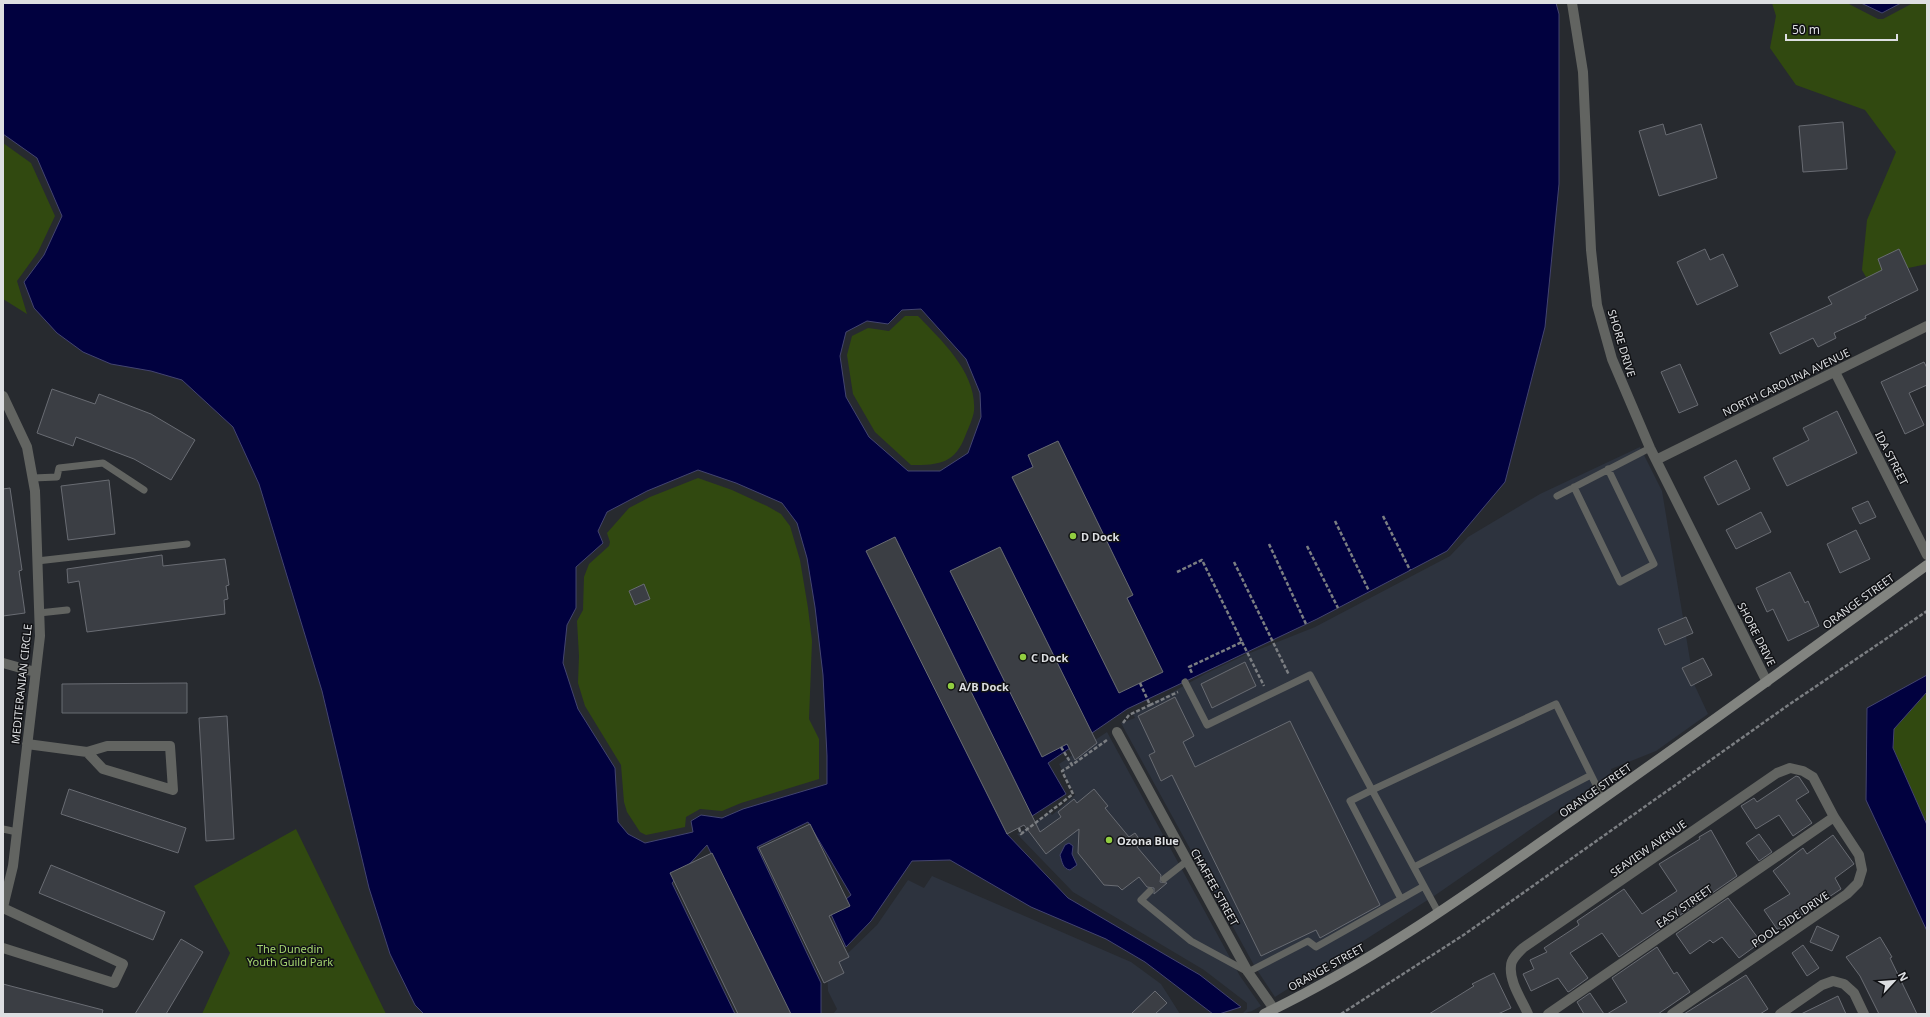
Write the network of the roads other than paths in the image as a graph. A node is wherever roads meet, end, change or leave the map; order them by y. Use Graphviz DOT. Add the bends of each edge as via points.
graph roads {
  1 [pos="1572,3"];
  2 [pos="1927,326"];
  3 [pos="1835,372"];
  4 [pos="3,396"];
  5 [pos="1650,448"];
  6 [pos="1656,460"];
  7 [pos="1608,469"];
  8 [pos="32,478"];
  9 [pos="1574,487"];
  10 [pos="144,490"];
  11 [pos="1557,496"];
  12 [pos="187,544"];
  13 [pos="1927,555"];
  14 [pos="37,561"];
  15 [pos="1927,565"];
  16 [pos="67,610"];
  17 [pos="39,613"];
  18 [pos="3,663"];
  19 [pos="35,672"];
  20 [pos="1185,682"];
  21 [pos="1767,682"];
  22 [pos="1117,732"];
  23 [pos="27,744"];
  24 [pos="88,752"];
  25 [pos="1591,775"];
  26 [pos="1372,790"];
  27 [pos="1603,799"];
  28 [pos="1834,817"];
  29 [pos="3,829"];
  30 [pos="17,832"];
  31 [pos="1187,861"];
  32 [pos="1414,866"];
  33 [pos="1164,879"];
  34 [pos="1424,886"];
  35 [pos="1150,891"];
  36 [pos="1401,899"];
  37 [pos="3,908"];
  38 [pos="1438,912"];
  39 [pos="3,948"];
  40 [pos="1248,972"];
  41 [pos="1274,1009"];
  42 [pos="1264,1014"];
  43 [pos="1528,1014"];
  44 [pos="1548,1014"];
  45 [pos="1672,1014"];
  46 [pos="1780,1014"];
  47 [pos="1864,1014"];
  1 -- 5 [label="street, SHORE DRIVE" via="1583,72 1591,250 1597,305 1612,359"];
  2 -- 3 [label="street, NORTH CAROLINA AVENUE"];
  3 -- 6 [label="street, NORTH CAROLINA AVENUE"];
  3 -- 13 [label="street, IDA STREET"];
  4 -- 8 [label="street, MEDITERANIAN CIRCLE" via="27,447"];
  5 -- 6 [label="street, SHORE DRIVE"];
  5 -- 7 [label="lane"];
  6 -- 21 [label="street, SHORE DRIVE"];
  7 -- 9 [label="lane"];
  7 -- 9 [label="lane" via="1654,564 1634,575 1620,582"];
  8 -- 10 [label="lane" via="57,477 59,468 102,463"];
  8 -- 14 [label="street, MEDITERANIAN CIRCLE" via="35,492"];
  9 -- 11 [label="lane"];
  12 -- 14 [label="lane"];
  14 -- 17 [label="street, MEDITERANIAN CIRCLE"];
  15 -- 21 [label="street, ORANGE STREET"];
  16 -- 17 [label="lane"];
  17 -- 19 [label="street, MEDITERANIAN CIRCLE" via="40,636"];
  18 -- 19 [label="street"];
  19 -- 23 [label="street, MEDITERANIAN CIRCLE"];
  20 -- 26 [label="lane" via="1206,725 1310,675"];
  21 -- 27 [label="street, ORANGE STREET"];
  22 -- 31 [label="street, CHAFFEE STREET"];
  23 -- 24 [label="street"];
  23 -- 30 [label="street, MEDITERANIAN CIRCLE"];
  24 -- 24 [label="street" via="107,746 170,746 173,790 103,768"];
  25 -- 26 [label="lane" via="1556,704"];
  25 -- 27 [label="lane"];
  25 -- 32 [label="lane"];
  26 -- 32 [label="lane"];
  26 -- 36 [label="lane" via="1350,801"];
  27 -- 38 [label="street, ORANGE STREET"];
  28 -- 43 [label="street, SEAVIEW AVENUE" via="1813,777 1790,768 1777,773 1523,948 1510,966 1512,982"];
  28 -- 44 [label="street, EASY STREET"];
  28 -- 45 [label="street, POOL SIDE DRIVE" via="1858,855 1862,870 1858,883 1847,894"];
  29 -- 30 [label="lane"];
  30 -- 37 [label="street, MEDITERANIAN CIRCLE" via="13,866"];
  31 -- 33 [label="lane"];
  31 -- 40 [label="street, CHAFFEE STREET"];
  32 -- 34 [label="lane"];
  34 -- 36 [label="lane"];
  34 -- 38 [label="lane"];
  35 -- 40 [label="lane" via="1141,900 1191,941"];
  36 -- 40 [label="lane" via="1316,947 1308,941"];
  37 -- 39 [label="street" via="123,964 114,983"];
  38 -- 41 [label="street, ORANGE STREET" via="1393,943"];
  40 -- 41 [label="street, CHAFFEE STREET"];
  41 -- 42 [label="street, ORANGE STREET"];
  46 -- 47 [label="street" via="1822,984 1833,981 1844,984 1854,994"];
}
